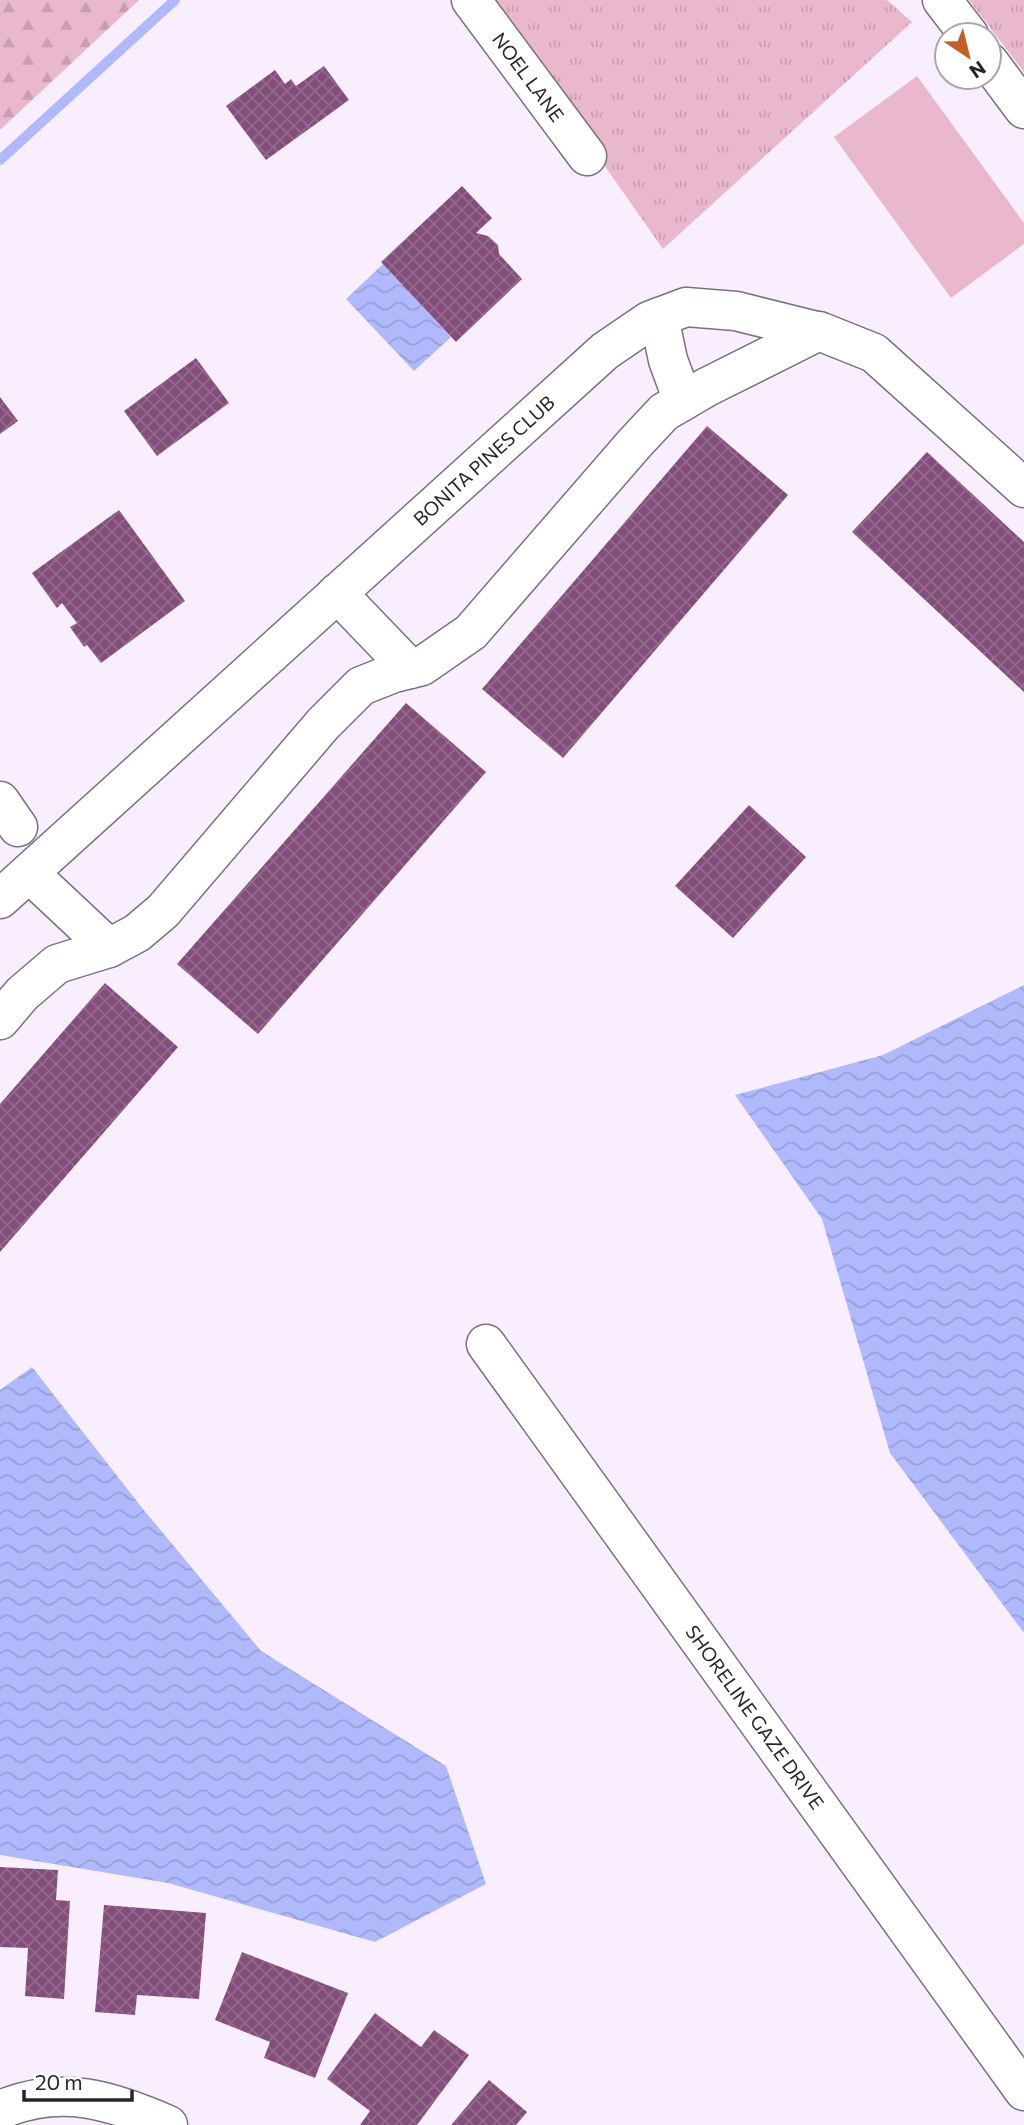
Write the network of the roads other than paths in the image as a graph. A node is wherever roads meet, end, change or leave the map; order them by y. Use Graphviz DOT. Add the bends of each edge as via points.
graph roads {
  1 [pos="471,0"];
  2 [pos="942,0"];
  3 [pos="958,21"];
  4 [pos="1003,81"];
  5 [pos="1024,109"];
  6 [pos="587,156"];
  7 [pos="659,317"];
  8 [pos="819,331"];
  9 [pos="683,401"];
  10 [pos="1024,488"];
  11 [pos="337,593"];
  12 [pos="410,669"];
  13 [pos="29,873"];
  14 [pos="0,899"];
  15 [pos="109,948"];
  16 [pos="0,1020"];
  17 [pos="486,1345"];
  18 [pos="1024,2091"];
  19 [pos="0,2110"];
  20 [pos="168,2125"];
  1 -- 6 [label="street, NOEL LANE"];
  2 -- 3 [label="street"];
  4 -- 5 [label="street"];
  7 -- 8 [label="street, BONITA PINES CLUB" via="686,307 736,311"];
  7 -- 9 [label="street"];
  7 -- 11 [label="street, BONITA PINES CLUB" via="605,351"];
  8 -- 9 [label="street"];
  8 -- 10 [label="street, BONITA PINES CLUB" via="874,353"];
  9 -- 12 [label="street" via="664,412 635,443 471,632 422,666"];
  11 -- 12 [label="street"];
  11 -- 13 [label="street, BONITA PINES CLUB"];
  12 -- 15 [label="street" via="362,686 323,724 163,911"];
  13 -- 14 [label="street, BONITA PINES CLUB"];
  13 -- 15 [label="street"];
  15 -- 16 [label="street" via="57,964"];
  17 -- 18 [label="street, SHORELINE GAZE DRIVE"];
  19 -- 20 [label="street" via="48,2096 89,2097"];
}
